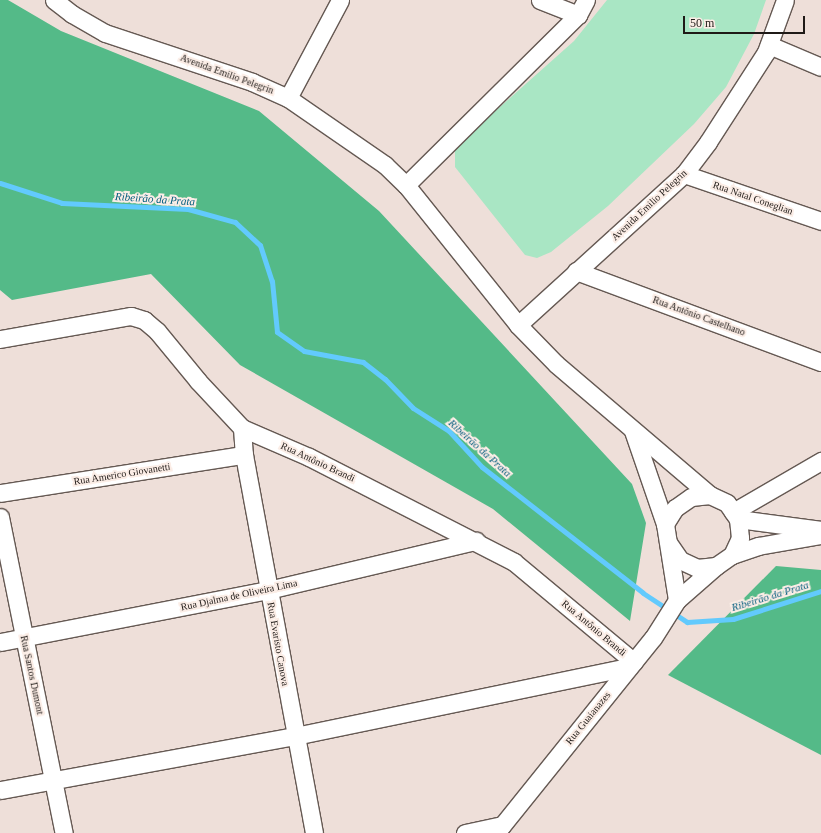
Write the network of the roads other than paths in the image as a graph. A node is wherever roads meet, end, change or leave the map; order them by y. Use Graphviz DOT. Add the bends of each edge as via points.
graph roads {
  1 [pos="54,0"];
  2 [pos="340,0"];
  3 [pos="540,0"];
  4 [pos="586,0"];
  5 [pos="785,0"];
  6 [pos="578,15"];
  7 [pos="769,45"];
  8 [pos="821,67"];
  9 [pos="288,98"];
  10 [pos="684,174"];
  11 [pos="406,185"];
  12 [pos="821,221"];
  13 [pos="576,271"];
  14 [pos="518,325"];
  15 [pos="0,339"];
  16 [pos="821,362"];
  17 [pos="242,428"];
  18 [pos="633,430"];
  19 [pos="244,455"];
  20 [pos="821,460"];
  21 [pos="0,493"];
  22 [pos="710,495"];
  23 [pos="736,516"];
  24 [pos="0,517"];
  25 [pos="665,524"];
  26 [pos="821,530"];
  27 [pos="821,535"];
  28 [pos="476,541"];
  29 [pos="669,544"];
  30 [pos="732,555"];
  31 [pos="716,566"];
  32 [pos="268,590"];
  33 [pos="675,604"];
  34 [pos="23,637"];
  35 [pos="0,642"];
  36 [pos="631,664"];
  37 [pos="295,736"];
  38 [pos="54,779"];
  39 [pos="0,790"];
  40 [pos="499,829"];
  41 [pos="64,833"];
  42 [pos="314,833"];
  43 [pos="465,833"];
  1 -- 9 [label="street, Avenida Emilio Pelegrin" via="105,33 252,82"];
  2 -- 9 [label="street"];
  3 -- 6 [label="street"];
  4 -- 6 [label="street"];
  5 -- 7 [label="street, Avenida Emilio Pelegrin"];
  6 -- 11 [label="street"];
  7 -- 8 [label="street"];
  7 -- 10 [label="street, Avenida Emilio Pelegrin" via="708,142"];
  9 -- 11 [label="street, Avenida Emilio Pelegrin" via="385,165"];
  10 -- 12 [label="street, Rua Natal Coneglian"];
  10 -- 13 [label="street, Avenida Emilio Pelegrin"];
  11 -- 14 [label="street, Avenida Emilio Pelegrin"];
  13 -- 14 [label="street, Avenida Emilio Pelegrin"];
  13 -- 16 [label="street, Rua Antônio Castelhano"];
  14 -- 18 [label="street, Avenida Emilio Pelegrin" via="556,364"];
  15 -- 17 [label="street, Rua Antônio Brandi" via="131,316 144,320 157,331 198,381"];
  17 -- 19 [label="street, Rua Evaristo Canova"];
  17 -- 28 [label="street, Rua Antônio Brandi" via="309,457"];
  18 -- 22 [label="street, Avenida Emilio Pelegrin"];
  18 -- 25 [label="street"];
  19 -- 21 [label="street, Rua Americo Giovanetti"];
  19 -- 32 [label="street, Rua Evaristo Canova"];
  20 -- 23 [label="street"];
  22 -- 23 [label="street" via="727,503"];
  22 -- 25 [label="street" via="691,497 675,508"];
  23 -- 26 [label="street"];
  23 -- 30 [label="street" via="740,538"];
  24 -- 34 [label="street, Rua Santos Dumont"];
  25 -- 29 [label="street"];
  27 -- 30 [label="street" via="758,546"];
  28 -- 32 [label="street, Rua Djalma de Oliveira Lima"];
  28 -- 36 [label="street, Rua Antônio Brandi" via="514,562"];
  29 -- 31 [label="street" via="680,560 697,568"];
  29 -- 33 [label="street"];
  30 -- 31 [label="street"];
  31 -- 33 [label="street, Rua Guaianazes"];
  32 -- 34 [label="street, Rua Djalma de Oliveira Lima"];
  32 -- 37 [label="street, Rua Evaristo Canova"];
  33 -- 36 [label="street, Rua Guaianazes" via="653,638"];
  34 -- 35 [label="street, Rua Djalma de Oliveira Lima"];
  34 -- 38 [label="street, Rua Santos Dumont"];
  36 -- 37 [label="street"];
  36 -- 40 [label="street, Rua Guaianazes"];
  37 -- 38 [label="street"];
  37 -- 42 [label="street, Rua Evaristo Canova"];
  38 -- 39 [label="street"];
  38 -- 41 [label="street, Rua Santos Dumont"];
  40 -- 43 [label="street"];
}
